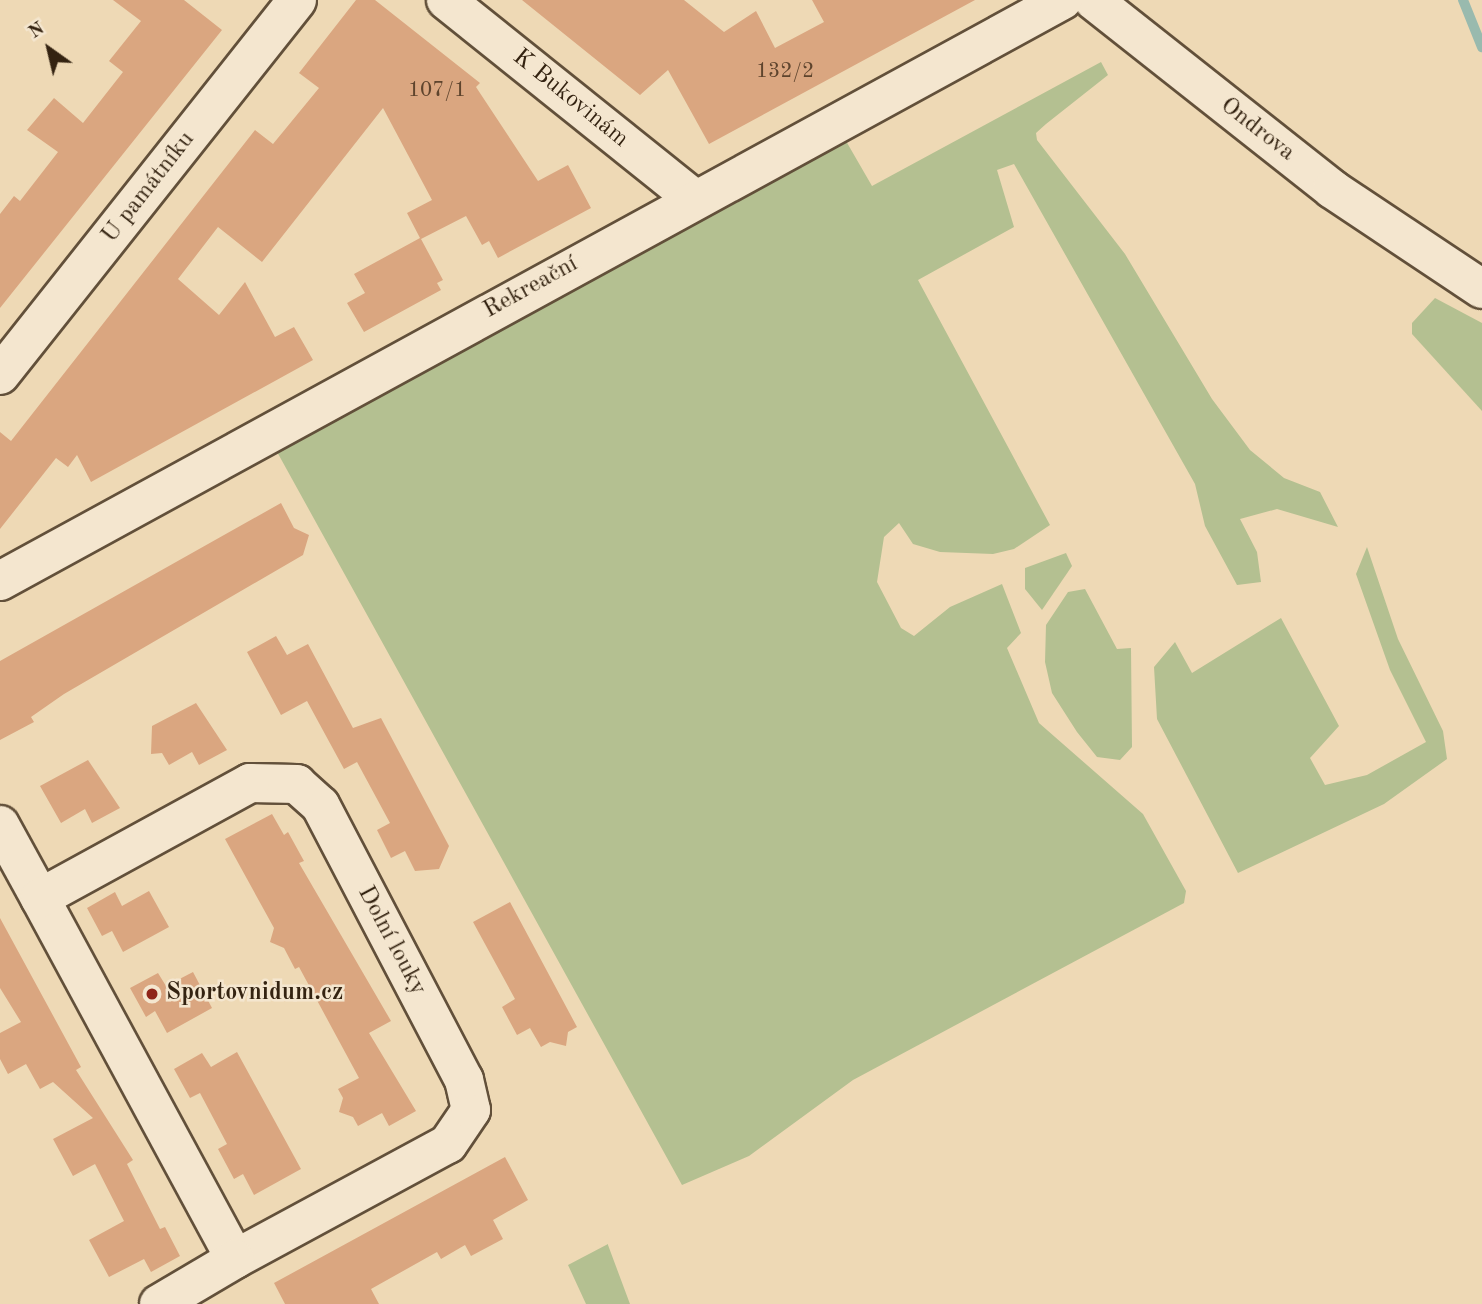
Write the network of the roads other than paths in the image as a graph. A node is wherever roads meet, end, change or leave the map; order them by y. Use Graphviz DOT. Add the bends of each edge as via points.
graph roads {
  1 [pos="297,0"];
  2 [pos="446,0"];
  3 [pos="1063,0"];
  4 [pos="1093,0"];
  5 [pos="694,198"];
  6 [pos="1482,289"];
  7 [pos="0,375"];
  8 [pos="0,581"];
  9 [pos="0,825"];
  10 [pos="40,898"];
  11 [pos="235,1259"];
  12 [pos="159,1304"];
  1 -- 7 [label="street, U památníku"];
  2 -- 5 [label="street, K Bukovinám"];
  3 -- 5 [label="street, Rekreační"];
  4 -- 6 [label="street, Ondrova" via="1332,189"];
  5 -- 8 [label="street, Rekreační"];
  9 -- 10 [label="street"];
  10 -- 11 [label="street"];
  10 -- 11 [label="street, Dolní louky" via="250,783 297,785 320,805 464,1080 471,1110 448,1144"];
  11 -- 12 [label="street, Dolní louky"];
}
